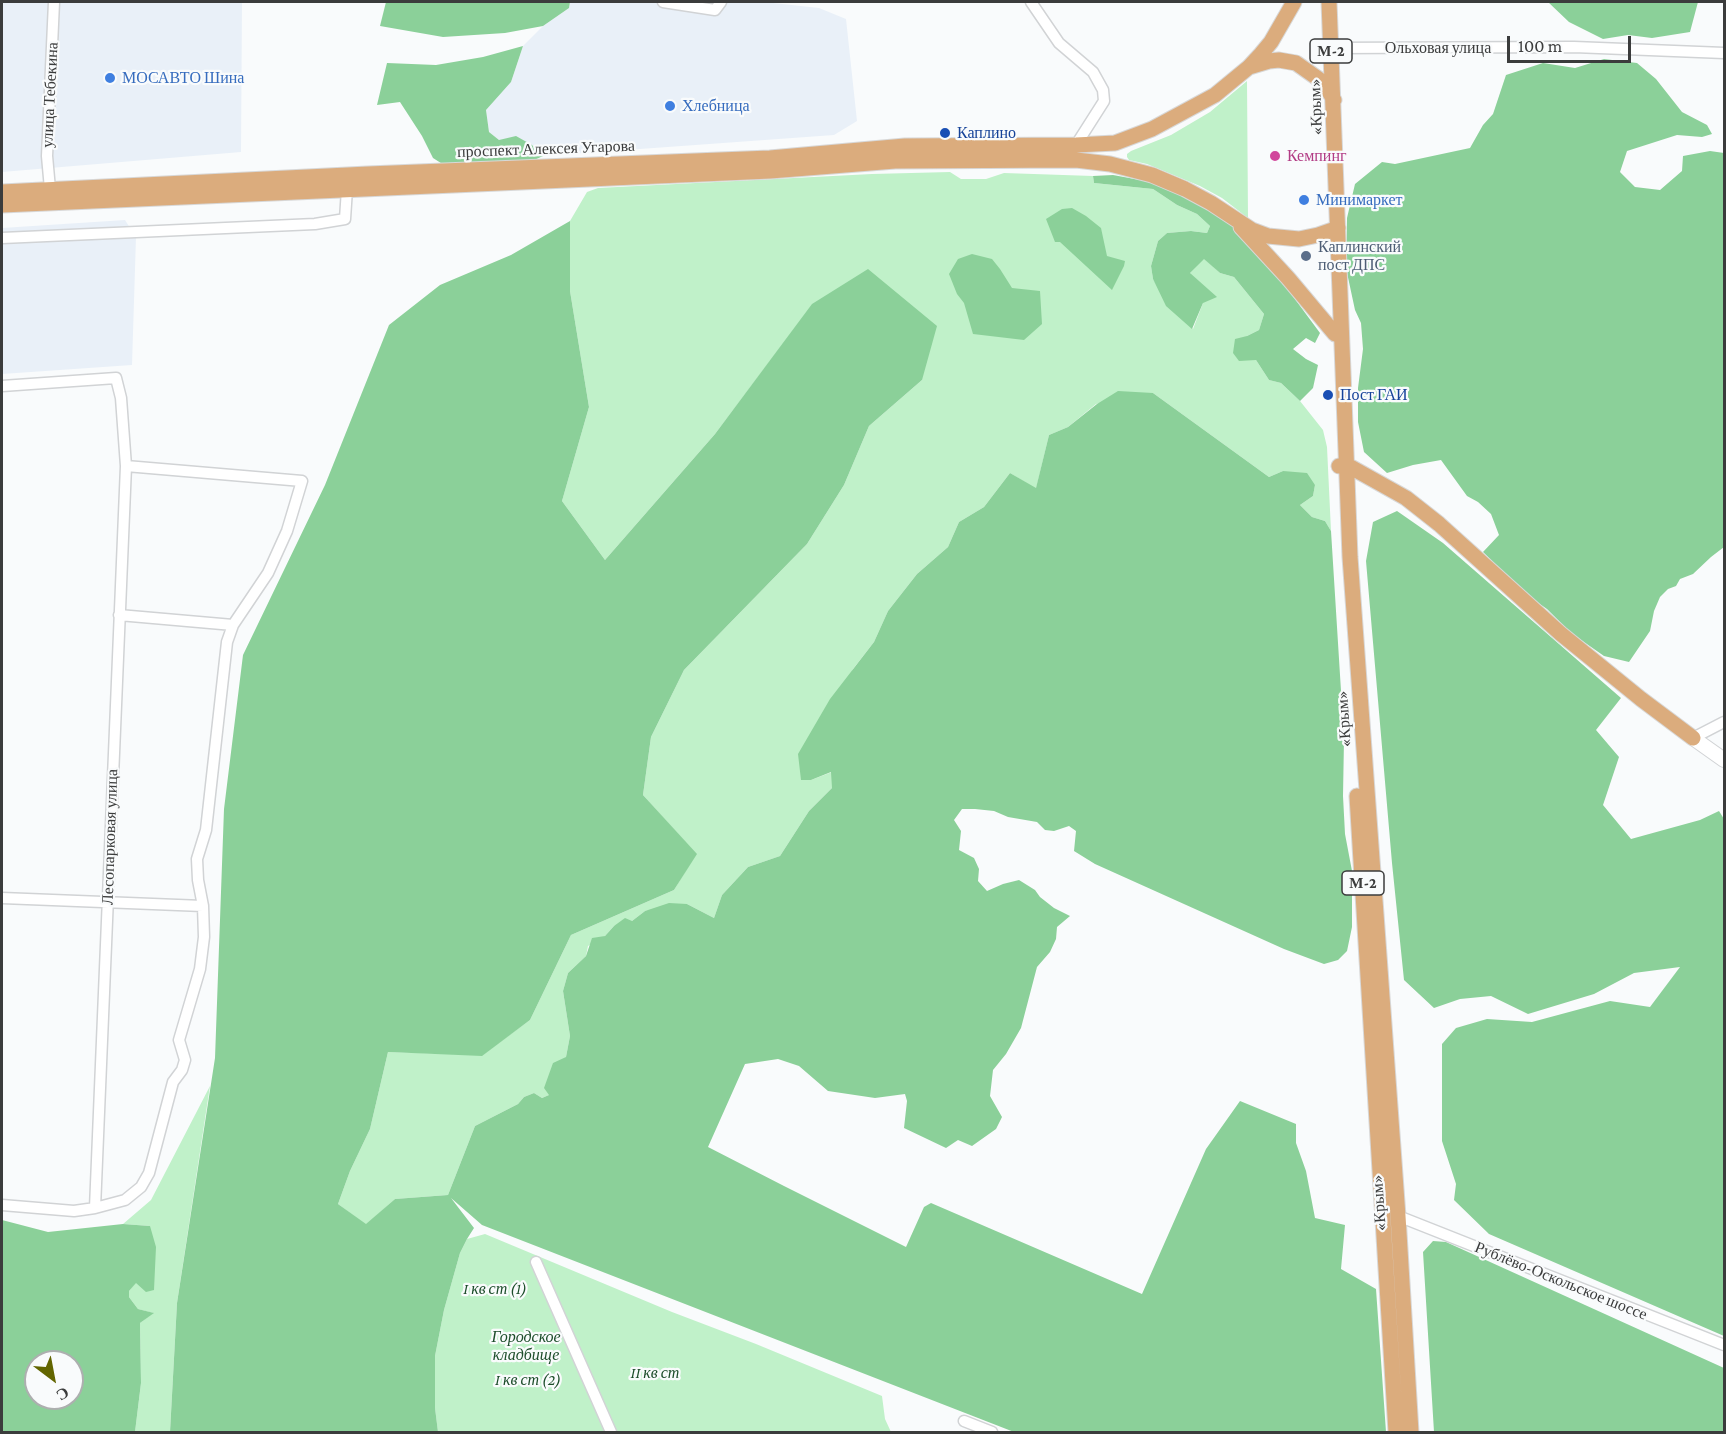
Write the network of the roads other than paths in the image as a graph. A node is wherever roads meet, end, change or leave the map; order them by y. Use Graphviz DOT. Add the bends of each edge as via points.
graph roads {
  1 [pos="54,2"];
  2 [pos="663,2"];
  3 [pos="721,2"];
  4 [pos="1031,2"];
  5 [pos="1294,2"];
  6 [pos="1320,2"];
  7 [pos="1329,2"];
  8 [pos="1331,48"];
  9 [pos="1725,53"];
  10 [pos="1249,67"];
  11 [pos="1325,85"];
  12 [pos="1334,100"];
  13 [pos="1076,153"];
  14 [pos="770,165"];
  15 [pos="347,189"];
  16 [pos="2,192"];
  17 [pos="50,195"];
  18 [pos="2,205"];
  19 [pos="1231,216"];
  20 [pos="1334,230"];
  21 [pos="2,238"];
  22 [pos="1335,334"];
  23 [pos="2,386"];
  24 [pos="126,466"];
  25 [pos="1343,466"];
  26 [pos="119,615"];
  27 [pos="233,625"];
  28 [pos="1725,722"];
  29 [pos="1694,738"];
  30 [pos="1725,760"];
  31 [pos="2,898"];
  32 [pos="108,903"];
  33 [pos="203,906"];
  34 [pos="2,1205"];
  35 [pos="95,1208"];
  36 [pos="1390,1215"];
  37 [pos="536,1262"];
  38 [pos="1725,1345"];
  39 [pos="964,1421"];
  40 [pos="611,1432"];
  41 [pos="992,1432"];
  42 [pos="1396,1432"];
  43 [pos="1411,1432"];
  1 -- 17 [label="street, улица Тебекина" via="47,156"];
  2 -- 3 [label="street" via="715,10"];
  4 -- 13 [label="street" via="1059,43 1093,72 1103,90 1104,101"];
  5 -- 10 [label="main road" via="1271,42"];
  6 -- 11 [label="main road, М-2"];
  7 -- 8 [label="main road, «Крым» / М-2"];
  8 -- 9 [label="street, Ольховая улица" via="1574,47"];
  8 -- 12 [label="main road, «Крым» / М-2"];
  10 -- 11 [label="main road" via="1280,60 1296,63"];
  10 -- 13 [label="main road" via="1215,95 1152,129"];
  11 -- 12 [label="main road"];
  11 -- 20 [label="main road, «Крым» / М-2"];
  12 -- 20 [label="main road, «Крым» / М-2"];
  13 -- 14 [label="main road, проспект Алексея Угарова"];
  13 -- 19 [label="main road, проспект Алексея Угарова" via="1152,175 1211,202"];
  14 -- 15 [label="main road, проспект Алексея Угарова"];
  14 -- 17 [label="main road, проспект Алексея Угарова"];
  15 -- 17 [label="main road, проспект Алексея Угарова"];
  15 -- 21 [label="street" via="345,219 315,224"];
  16 -- 17 [label="main road, проспект Алексея Угарова"];
  17 -- 18 [label="main road, проспект Алексея Угарова"];
  19 -- 20 [label="main road, проспект Алексея Угарова" via="1268,236 1299,239"];
  19 -- 22 [label="main road"];
  20 -- 22 [label="main road, «Крым» / М-2"];
  20 -- 25 [label="main road, «Крым» / М-2"];
  22 -- 25 [label="main road, «Крым» / М-2"];
  23 -- 24 [label="street, Лесопарковая улица" via="116,378"];
  24 -- 26 [label="street, Лесопарковая улица"];
  24 -- 27 [label="street" via="302,481 287,531 268,573"];
  25 -- 29 [label="main road" via="1406,498 1561,634"];
  25 -- 36 [label="main road, «Крым» / М-2"];
  26 -- 27 [label="street"];
  26 -- 32 [label="street, Лесопарковая улица"];
  27 -- 33 [label="street" via="227,642 206,830 197,859"];
  28 -- 29 [label="street"];
  29 -- 30 [label="main road"];
  31 -- 32 [label="street"];
  32 -- 33 [label="street"];
  32 -- 35 [label="street, Лесопарковая улица"];
  33 -- 35 [label="street" via="200,969 179,1040 185,1060 173,1082 149,1173 141,1187 125,1200"];
  34 -- 35 [label="street" via="74,1211"];
  36 -- 38 [label="street, Рублёво-Оскольское шоссе"];
  36 -- 42 [label="main road, «Крым» / М-2"];
  36 -- 43 [label="main road, «Крым» / М-2"];
  37 -- 40 [label="street"];
  39 -- 41 [label="street"];
}
